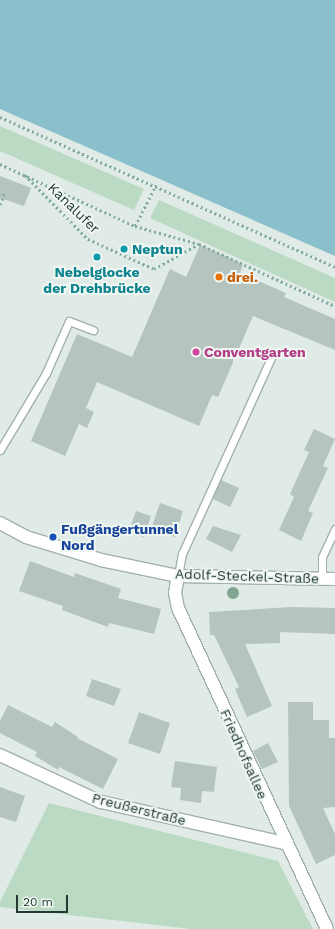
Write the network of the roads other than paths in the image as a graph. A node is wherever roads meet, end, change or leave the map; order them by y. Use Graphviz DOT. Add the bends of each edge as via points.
graph roads {
  1 [pos="93,330"];
  2 [pos="273,353"];
  3 [pos="0,450"];
  4 [pos="0,523"];
  5 [pos="335,529"];
  6 [pos="178,576"];
  7 [pos="322,579"];
  8 [pos="335,579"];
  9 [pos="0,755"];
  10 [pos="285,843"];
  11 [pos="327,929"];
  1 -- 3 [label="lane" via="70,321 46,373"];
  2 -- 6 [label="lane" via="182,554"];
  4 -- 6 [label="street, Adolf-Steckel-Straße" via="26,537 100,560"];
  5 -- 7 [label="lane" via="322,557"];
  6 -- 7 [label="street, Adolf-Steckel-Straße"];
  6 -- 10 [label="street, Friedhofsallee" via="175,594 178,608"];
  7 -- 8 [label="street, Adolf-Steckel-Straße"];
  9 -- 10 [label="street, Preußerstraße" via="101,802"];
  10 -- 11 [label="street, Friedhofsallee"];
}
